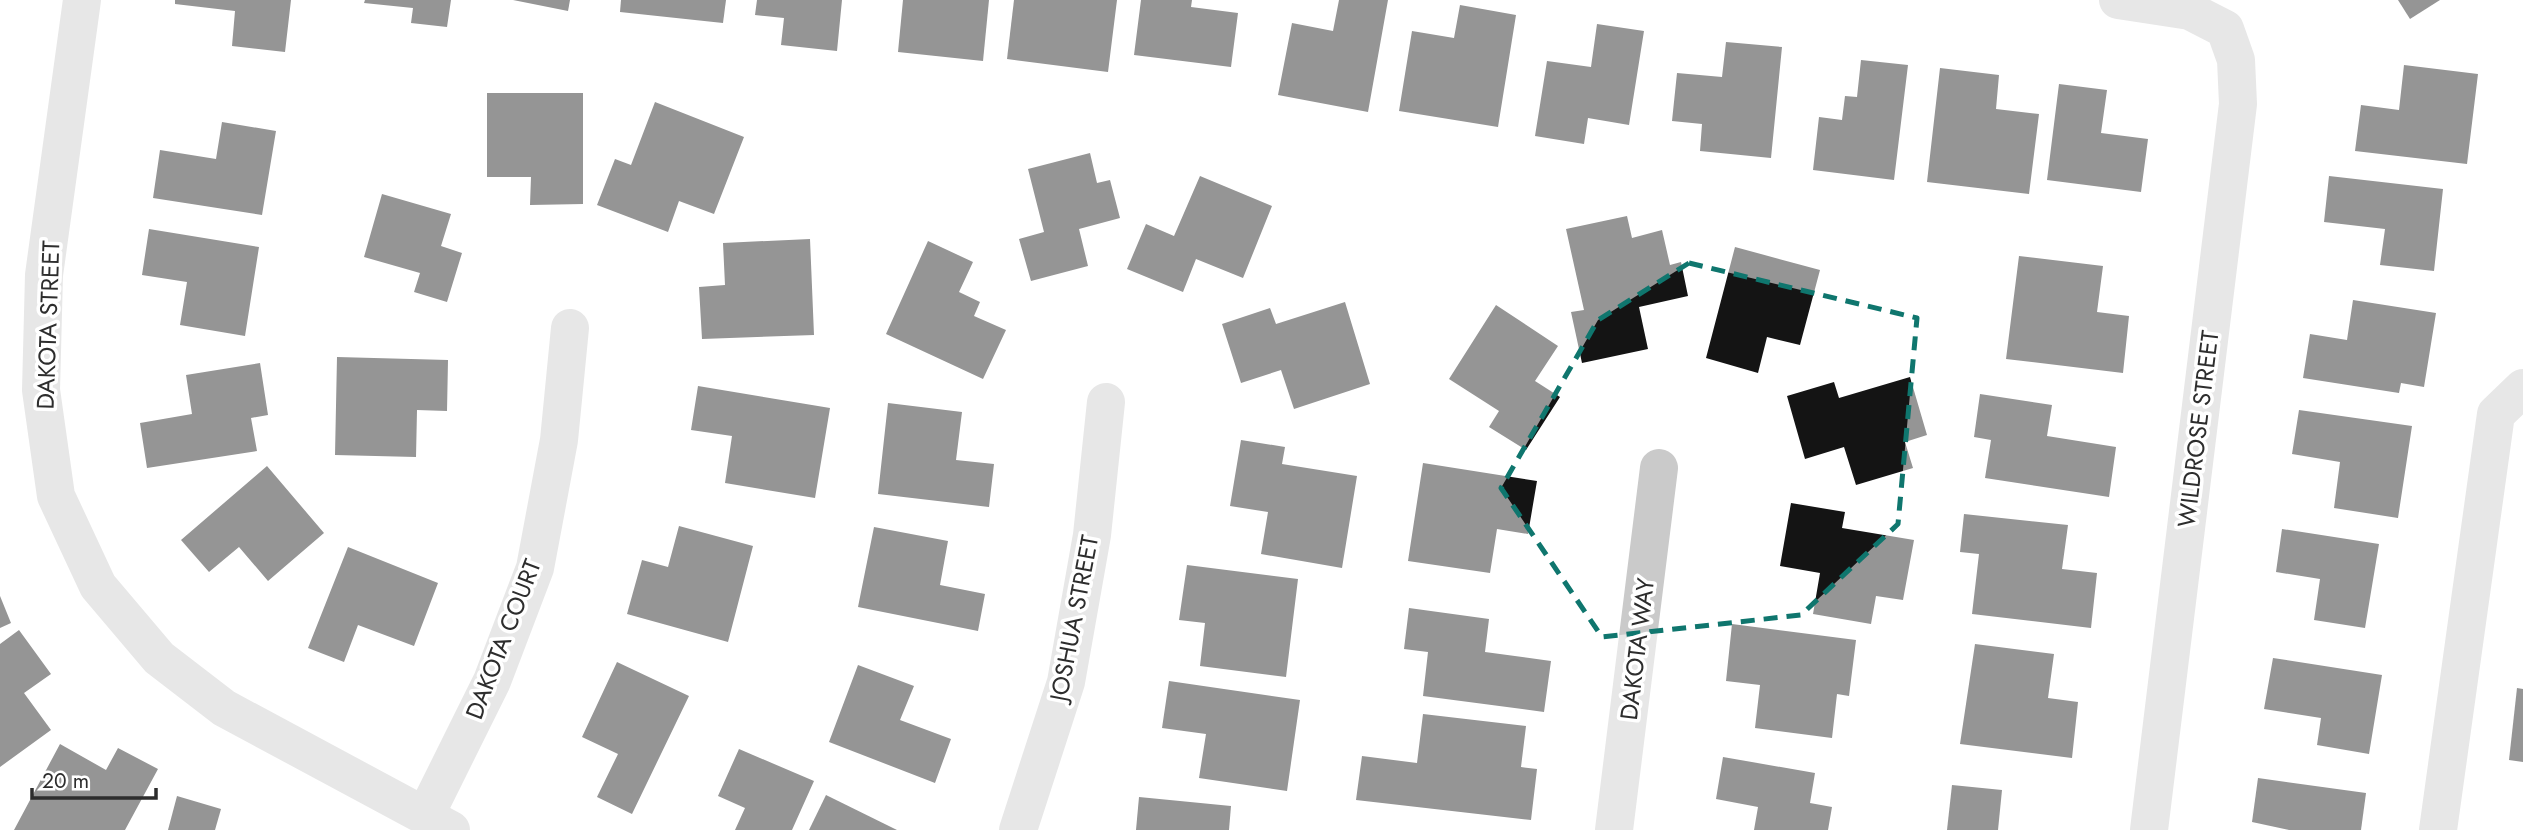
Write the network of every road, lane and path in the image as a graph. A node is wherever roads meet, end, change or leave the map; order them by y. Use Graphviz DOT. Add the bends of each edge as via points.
graph roads {
  1 [pos="82,0"];
  2 [pos="2118,0"];
  3 [pos="570,328"];
  4 [pos="2523,388"];
  5 [pos="1106,402"];
  6 [pos="1659,468"];
  7 [pos="438,823"];
  8 [pos="1018,830"];
  9 [pos="1614,830"];
  10 [pos="2149,830"];
  11 [pos="2438,830"];
  1 -- 7 [label="street, DAKOTA STREET" via="44,275 41,390 55,496 98,586 159,658 224,708"];
  2 -- 10 [label="street, WILDROSE STREET" via="2190,11 2225,29 2236,60 2238,104"];
  3 -- 7 [label="street, DAKOTA COURT" via="559,440 535,568"];
  4 -- 11 [label="street" via="2496,414"];
  5 -- 8 [label="street, JOSHUA STREET" via="1092,535 1066,682"];
  6 -- 9 [label="street, DAKOTA WAY"];
}
